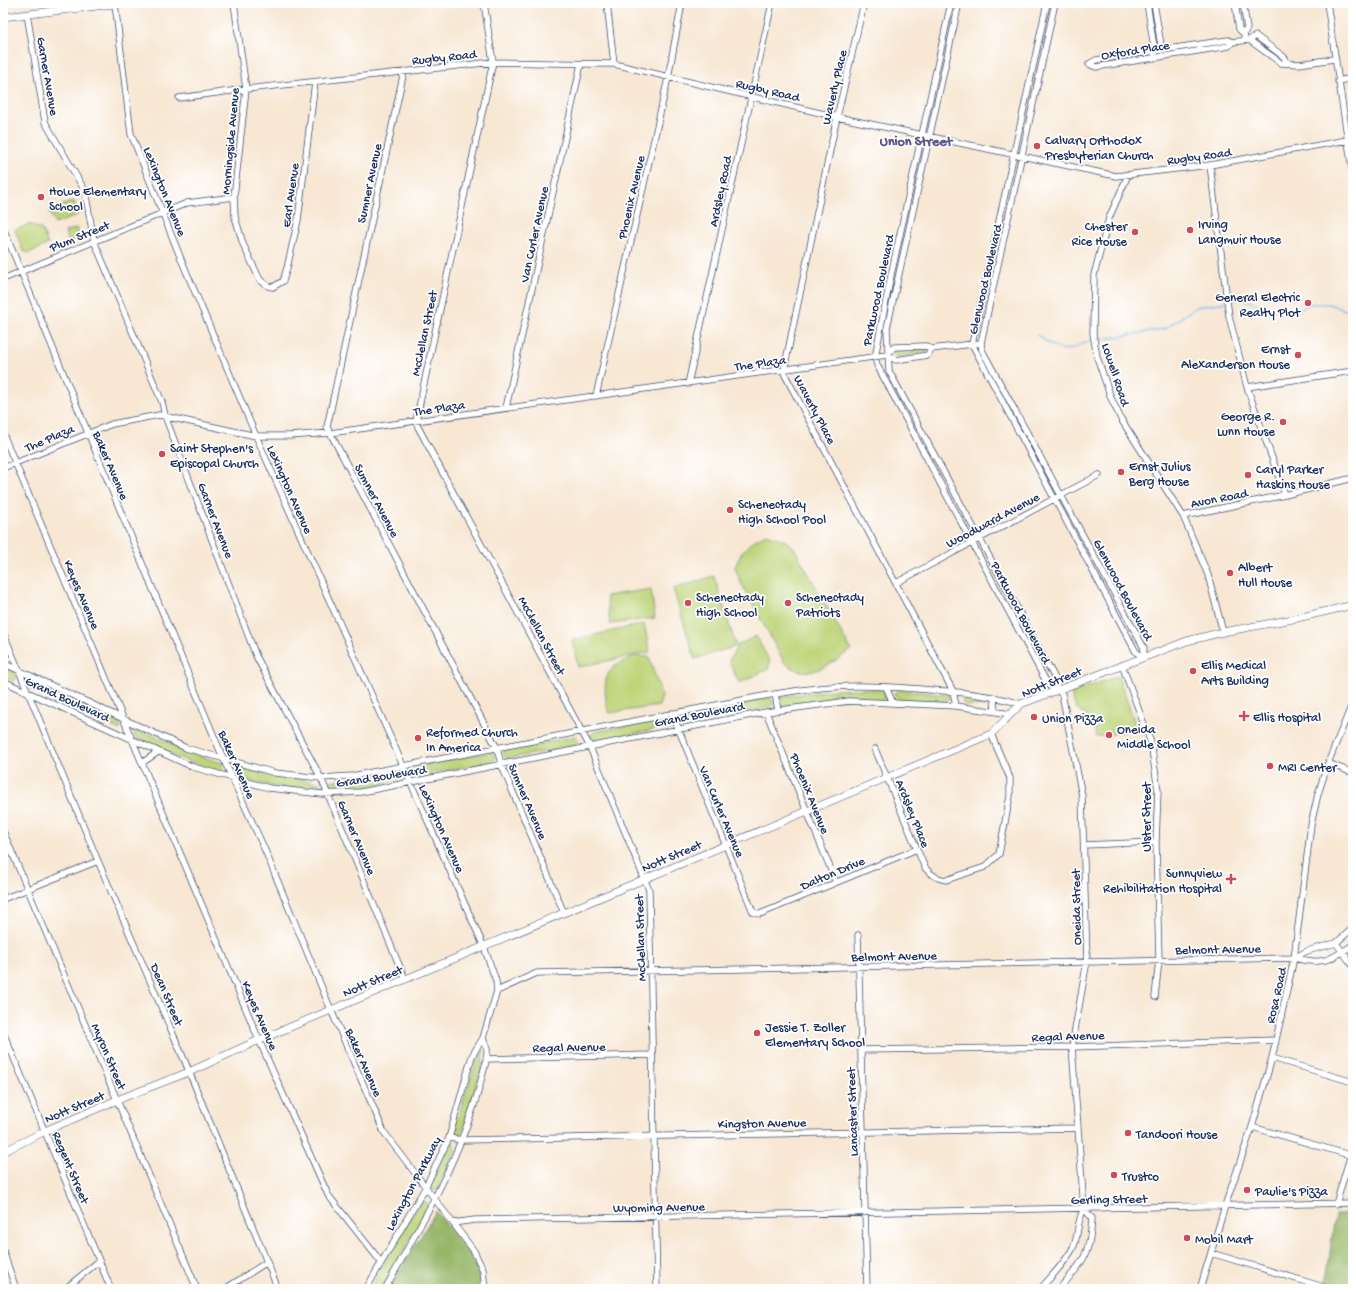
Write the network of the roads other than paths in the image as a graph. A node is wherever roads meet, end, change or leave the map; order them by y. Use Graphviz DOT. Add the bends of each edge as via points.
graph roads {
  1 [pos="119,3"];
  2 [pos="234,3"];
  3 [pos="484,3"];
  4 [pos="607,3"];
  5 [pos="682,3"];
  6 [pos="772,3"];
  7 [pos="864,3"];
  8 [pos="951,3"];
  9 [pos="959,3"];
  10 [pos="1047,3"];
  11 [pos="1056,3"];
  12 [pos="1147,3"];
  13 [pos="1154,3"];
  14 [pos="1235,3"];
  15 [pos="1243,3"];
  16 [pos="1327,3"];
  17 [pos="27,14"];
  18 [pos="3,17"];
  19 [pos="1244,34"];
  20 [pos="1247,40"];
  21 [pos="1162,52"];
  22 [pos="1155,54"];
  23 [pos="1334,58"];
  24 [pos="493,62"];
  25 [pos="581,64"];
  26 [pos="614,64"];
  27 [pos="404,71"];
  28 [pos="668,78"];
  29 [pos="1353,78"];
  30 [pos="1338,80"];
  31 [pos="315,82"];
  32 [pos="246,89"];
  33 [pos="752,96"];
  34 [pos="179,98"];
  35 [pos="837,117"];
  36 [pos="923,135"];
  37 [pos="929,136"];
  38 [pos="1347,140"];
  39 [pos="1014,155"];
  40 [pos="1023,156"];
  41 [pos="1210,165"];
  42 [pos="1353,174"];
  43 [pos="1128,175"];
  44 [pos="234,197"];
  45 [pos="164,213"];
  46 [pos="3,228"];
  47 [pos="94,241"];
  48 [pos="22,271"];
  49 [pos="259,278"];
  50 [pos="3,279"];
  51 [pos="981,343"];
  52 [pos="972,344"];
  53 [pos="931,349"];
  54 [pos="887,355"];
  55 [pos="875,357"];
  56 [pos="784,370"];
  57 [pos="1353,371"];
  58 [pos="688,384"];
  59 [pos="1247,387"];
  60 [pos="596,396"];
  61 [pos="506,408"];
  62 [pos="165,416"];
  63 [pos="416,421"];
  64 [pos="87,433"];
  65 [pos="330,433"];
  66 [pos="3,434"];
  67 [pos="256,436"];
  68 [pos="15,463"];
  69 [pos="3,468"];
  70 [pos="1098,475"];
  71 [pos="1353,478"];
  72 [pos="1060,495"];
  73 [pos="1285,495"];
  74 [pos="1054,499"];
  75 [pos="1183,516"];
  76 [pos="979,539"];
  77 [pos="972,542"];
  78 [pos="896,583"];
  79 [pos="1353,605"];
  80 [pos="3,632"];
  81 [pos="1223,632"];
  82 [pos="1143,657"];
  83 [pos="3,663"];
  84 [pos="1122,666"];
  85 [pos="19,669"];
  86 [pos="3,681"];
  87 [pos="886,687"];
  88 [pos="28,690"];
  89 [pos="1056,690"];
  90 [pos="953,691"];
  91 [pos="775,694"];
  92 [pos="994,698"];
  93 [pos="45,699"];
  94 [pos="1353,702"];
  95 [pos="893,703"];
  96 [pos="1021,704"];
  97 [pos="956,706"];
  98 [pos="35,708"];
  99 [pos="778,710"];
  100 [pos="995,711"];
  101 [pos="766,712"];
  102 [pos="672,713"];
  103 [pos="1011,714"];
  104 [pos="125,720"];
  105 [pos="677,729"];
  106 [pos="582,731"];
  107 [pos="991,734"];
  108 [pos="132,739"];
  109 [pos="589,745"];
  110 [pos="497,748"];
  111 [pos="875,749"];
  112 [pos="158,752"];
  113 [pos="223,758"];
  114 [pos="142,763"];
  115 [pos="1328,763"];
  116 [pos="501,764"];
  117 [pos="403,766"];
  118 [pos="1353,773"];
  119 [pos="888,777"];
  120 [pos="232,778"];
  121 [pos="321,778"];
  122 [pos="410,782"];
  123 [pos="328,794"];
  124 [pos="806,811"];
  125 [pos="3,831"];
  126 [pos="1156,842"];
  127 [pos="725,845"];
  128 [pos="1084,845"];
  129 [pos="917,849"];
  130 [pos="98,861"];
  131 [pos="645,879"];
  132 [pos="836,882"];
  133 [pos="28,889"];
  134 [pos="3,899"];
  135 [pos="564,913"];
  136 [pos="756,914"];
  137 [pos="1353,928"];
  138 [pos="858,935"];
  139 [pos="1336,943"];
  140 [pos="1353,945"];
  141 [pos="484,947"];
  142 [pos="1342,952"];
  143 [pos="1294,958"];
  144 [pos="1159,960"];
  145 [pos="1087,961"];
  146 [pos="860,966"];
  147 [pos="1353,966"];
  148 [pos="651,971"];
  149 [pos="405,979"];
  150 [pos="497,991"];
  151 [pos="1155,997"];
  152 [pos="331,1010"];
  153 [pos="3,1032"];
  154 [pos="483,1038"];
  155 [pos="259,1040"];
  156 [pos="1276,1040"];
  157 [pos="1072,1047"];
  158 [pos="861,1050"];
  159 [pos="652,1055"];
  160 [pos="1272,1058"];
  161 [pos="486,1059"];
  162 [pos="189,1072"];
  163 [pos="1353,1082"];
  164 [pos="117,1100"];
  165 [pos="1252,1127"];
  166 [pos="1077,1128"];
  167 [pos="45,1131"];
  168 [pos="862,1131"];
  169 [pos="655,1135"];
  170 [pos="449,1138"];
  171 [pos="462,1140"];
  172 [pos="1353,1146"];
  173 [pos="3,1152"];
  174 [pos="1352,1155"];
  175 [pos="425,1188"];
  176 [pos="434,1201"];
  177 [pos="1353,1203"];
  178 [pos="1336,1204"];
  179 [pos="1225,1206"];
  180 [pos="1084,1209"];
  181 [pos="866,1213"];
  182 [pos="656,1217"];
  183 [pos="453,1224"];
  184 [pos="3,1251"];
  185 [pos="1211,1253"];
  186 [pos="99,1260"];
  187 [pos="267,1262"];
  188 [pos="381,1262"];
  189 [pos="1327,1288"];
  190 [pos="16,1289"];
  191 [pos="65,1289"];
  192 [pos="111,1289"];
  193 [pos="197,1289"];
  194 [pos="225,1289"];
  195 [pos="278,1289"];
  196 [pos="366,1289"];
  197 [pos="385,1289"];
  198 [pos="486,1289"];
  199 [pos="657,1289"];
  200 [pos="867,1289"];
  201 [pos="1040,1289"];
  202 [pos="1059,1289"];
  203 [pos="1200,1289"];
  1 -- 17 [label="main road"];
  1 -- 45 [label="street, Lexington Avenue" via="131,134"];
  2 -- 32 [label="street, Morningside Avenue"];
  3 -- 24 [label="street, McClellan Street"];
  4 -- 26 [label="street"];
  5 -- 28 [label="street, Phoenix Avenue"];
  6 -- 33 [label="street, Ardsley Road"];
  7 -- 35 [label="street, Waverly Place"];
  8 -- 36 [label="street, Parkwood Boulevard"];
  9 -- 37 [label="street, Parkwood Boulevard"];
  10 -- 39 [label="street, Glenwood Boulevard"];
  11 -- 40 [label="street, Glenwood Boulevard"];
  12 -- 22 [label="street"];
  13 -- 21 [label="street"];
  14 -- 19 [label="street" via="1239,29"];
  15 -- 19 [label="street" via="1247,28"];
  16 -- 23 [label="street"];
  17 -- 18 [label="main road"];
  17 -- 47 [label="street, Garner Avenue" via="44,118 85,191"];
  19 -- 20 [label="street"];
  20 -- 21 [label="street, Oxford Place" via="1232,42 1229,46"];
  20 -- 23 [label="street, Oxford Place" via="1256,36 1284,57 1288,63 1299,64"];
  21 -- 22 [label="street, Oxford Place"];
  22 -- 22 [label="street, Oxford Place" via="1096,60 1089,64 1096,67"];
  23 -- 30 [label="street"];
  24 -- 25 [label="street, Rugby Road"];
  24 -- 27 [label="street, Rugby Road"];
  24 -- 63 [label="street, McClellan Street"];
  25 -- 26 [label="street, Rugby Road"];
  25 -- 61 [label="street, Van Curler Avenue"];
  26 -- 28 [label="street, Rugby Road"];
  27 -- 31 [label="street, Rugby Road"];
  27 -- 65 [label="street, Sumner Avenue" via="327,427"];
  28 -- 33 [label="street, Rugby Road"];
  28 -- 60 [label="street, Phoenix Avenue"];
  29 -- 30 [label="street"];
  30 -- 38 [label="street"];
  31 -- 32 [label="street, Rugby Road"];
  31 -- 49 [label="street, Earl Avenue" via="298,220 287,268 283,281 274,287 264,284"];
  32 -- 34 [label="street, Rugby Road"];
  32 -- 44 [label="street, Morningside Avenue"];
  33 -- 35 [label="street, Rugby Road"];
  33 -- 58 [label="street, Ardsley Road"];
  35 -- 36 [label="street, Rugby Road"];
  35 -- 56 [label="street, Waverly Place"];
  36 -- 37 [label="street, Rugby Road"];
  36 -- 55 [label="street, Parkwood Boulevard"];
  37 -- 39 [label="street, Rugby Road"];
  37 -- 54 [label="street, Parkwood Boulevard" via="887,328"];
  38 -- 41 [label="street, Rugby Road"];
  38 -- 42 [label="street"];
  39 -- 40 [label="street, Rugby Road"];
  39 -- 52 [label="street, Glenwood Boulevard"];
  40 -- 43 [label="street, Rugby Road" via="1116,176"];
  40 -- 51 [label="street, Glenwood Boulevard"];
  41 -- 43 [label="street, Rugby Road"];
  41 -- 59 [label="street" via="1229,316"];
  43 -- 75 [label="street, Lowell Road" via="1109,218 1094,275 1093,332 1097,357 1121,418"];
  44 -- 45 [label="street, Plum Street" via="187,203"];
  44 -- 49 [label="street, Morningside Avenue" via="237,228"];
  45 -- 47 [label="street, Plum Street"];
  45 -- 67 [label="street, Lexington Avenue" via="181,260"];
  46 -- 48 [label="street, Baker Avenue"];
  47 -- 48 [label="street, Plum Street"];
  47 -- 62 [label="street, Garner Avenue" via="162,402"];
  48 -- 50 [label="street, Plum Street"];
  48 -- 64 [label="street, Baker Avenue"];
  51 -- 52 [label="street, The Plaza"];
  51 -- 72 [label="street, Glenwood Boulevard" via="982,350"];
  52 -- 53 [label="street, The Plaza"];
  52 -- 74 [label="street, Glenwood Boulevard"];
  53 -- 54 [label="street, The Plaza" via="926,346 894,347"];
  53 -- 54 [label="street, The Plaza" via="928,355 896,360"];
  54 -- 55 [label="street, The Plaza"];
  54 -- 76 [label="street, Parkwood Boulevard" via="889,371"];
  55 -- 56 [label="street, The Plaza"];
  55 -- 77 [label="street, Parkwood Boulevard"];
  56 -- 58 [label="street, The Plaza"];
  56 -- 78 [label="street, Waverly Place"];
  57 -- 59 [label="street"];
  58 -- 60 [label="street, The Plaza"];
  59 -- 73 [label="street"];
  60 -- 61 [label="street, The Plaza"];
  61 -- 63 [label="street, The Plaza"];
  62 -- 64 [label="street, The Plaza" via="122,421"];
  62 -- 67 [label="street, The Plaza"];
  62 -- 121 [label="street, Garner Avenue" via="256,656"];
  63 -- 65 [label="street, The Plaza"];
  63 -- 106 [label="street, McClellan Street"];
  64 -- 68 [label="street, The Plaza"];
  64 -- 113 [label="street, Baker Avenue"];
  65 -- 67 [label="street, The Plaza"];
  65 -- 110 [label="street, Sumner Avenue"];
  66 -- 68 [label="street, Keyes Avenue"];
  67 -- 117 [label="street, Lexington Avenue"];
  68 -- 69 [label="street, The Plaza"];
  68 -- 104 [label="street, Keyes Avenue"];
  70 -- 72 [label="street, Woodward Avenue"];
  71 -- 73 [label="street, Avon Road"];
  72 -- 74 [label="street, Woodward Avenue"];
  72 -- 82 [label="street, Glenwood Boulevard" via="1144,648"];
  73 -- 75 [label="street, Avon Road"];
  74 -- 76 [label="street, Woodward Avenue"];
  74 -- 82 [label="street, Glenwood Boulevard" via="1137,653"];
  75 -- 81 [label="street, Lowell Road" via="1208,575"];
  76 -- 77 [label="street, Woodward Avenue"];
  76 -- 89 [label="street, Parkwood Boulevard" via="1057,682"];
  77 -- 78 [label="street, Woodward Avenue"];
  77 -- 89 [label="street, Parkwood Boulevard" via="1048,685"];
  78 -- 90 [label="street, Waverly Place"];
  79 -- 81 [label="main road, Nott Street"];
  80 -- 85 [label="street, Dean Street"];
  81 -- 82 [label="main road, Nott Street" via="1187,641"];
  82 -- 84 [label="main road, Nott Street"];
  83 -- 85 [label="street, Grand Boulevard"];
  84 -- 89 [label="main road, Nott Street"];
  84 -- 126 [label="street, Ulster Street" via="1150,743 1158,790"];
  85 -- 88 [label="street, Dean Street"];
  85 -- 104 [label="street, Grand Boulevard"];
  86 -- 88 [label="street, Grand Boulevard"];
  87 -- 90 [label="street, Grand Boulevard"];
  87 -- 91 [label="street, Grand Boulevard" via="857,686"];
  87 -- 95 [label="street"];
  88 -- 93 [label="street, Grand Boulevard"];
  88 -- 98 [label="street, Dean Street"];
  89 -- 96 [label="main road, Nott Street"];
  89 -- 128 [label="street, Oneida Street" via="1062,694 1082,796"];
  90 -- 92 [label="street, Grand Boulevard"];
  90 -- 97 [label="street, Waverly Place"];
  91 -- 99 [label="street"];
  91 -- 102 [label="street, Grand Boulevard"];
  92 -- 96 [label="street, Grand Boulevard"];
  92 -- 100 [label="street"];
  93 -- 98 [label="street" via="37,703"];
  93 -- 108 [label="street, Grand Boulevard"];
  94 -- 115 [label="street, Rosa Road"];
  95 -- 97 [label="street, Grand Boulevard"];
  95 -- 99 [label="street, Grand Boulevard" via="849,701"];
  96 -- 103 [label="main road, Nott Street"];
  97 -- 100 [label="street, Grand Boulevard"];
  98 -- 130 [label="street, Dean Street"];
  99 -- 101 [label="street, Grand Boulevard"];
  100 -- 103 [label="street, Grand Boulevard"];
  101 -- 105 [label="street, Grand Boulevard"];
  101 -- 124 [label="street, Phoenix Avenue"];
  102 -- 105 [label="street, Van Curler Avenue"];
  102 -- 106 [label="street, Grand Boulevard"];
  103 -- 107 [label="main road, Nott Street"];
  104 -- 108 [label="street, Keyes Avenue"];
  104 -- 113 [label="street, Grand Boulevard" via="186,748"];
  105 -- 109 [label="street, Grand Boulevard"];
  105 -- 127 [label="street, Van Curler Avenue"];
  106 -- 109 [label="street, McClellan Street"];
  106 -- 110 [label="street, Grand Boulevard"];
  107 -- 119 [label="main road, Nott Street"];
  107 -- 129 [label="street, Ardsley Place" via="1010,778 1010,796 999,854 985,867 946,880 929,874"];
  108 -- 112 [label="street, Grand Boulevard"];
  108 -- 114 [label="street, Keyes Avenue"];
  109 -- 116 [label="street, Grand Boulevard"];
  109 -- 131 [label="street, McClellan Street"];
  110 -- 116 [label="street, Sumner Avenue"];
  110 -- 117 [label="street, Grand Boulevard"];
  111 -- 119 [label="street, Ardsley Place"];
  112 -- 114 [label="street"];
  112 -- 120 [label="street, Grand Boulevard" via="179,762"];
  113 -- 120 [label="street, Baker Avenue"];
  113 -- 121 [label="street, Grand Boulevard" via="275,773"];
  114 -- 155 [label="street, Keyes Avenue"];
  115 -- 118 [label="street"];
  115 -- 143 [label="street, Rosa Road" via="1312,825"];
  116 -- 122 [label="street, Grand Boulevard"];
  116 -- 135 [label="street, Sumner Avenue"];
  117 -- 121 [label="street, Grand Boulevard" via="352,776"];
  117 -- 122 [label="street, Lexington Avenue"];
  119 -- 124 [label="main road, Nott Street"];
  119 -- 129 [label="street, Ardsley Place"];
  120 -- 123 [label="street, Grand Boulevard" via="269,788"];
  120 -- 152 [label="street, Baker Avenue"];
  121 -- 123 [label="street, Garner Avenue"];
  122 -- 123 [label="street, Grand Boulevard" via="361,792"];
  122 -- 141 [label="street, Lexington Avenue"];
  123 -- 149 [label="street, Garner Avenue"];
  124 -- 127 [label="main road, Nott Street"];
  124 -- 132 [label="street, Phoenix Avenue"];
  125 -- 133 [label="street, Myron Street"];
  126 -- 128 [label="street"];
  126 -- 144 [label="street, Ulster Street"];
  127 -- 131 [label="main road, Nott Street"];
  127 -- 136 [label="street, Van Curler Avenue"];
  128 -- 145 [label="street, Oneida Street"];
  129 -- 132 [label="street, Dalton Drive"];
  130 -- 133 [label="street"];
  130 -- 162 [label="street, Dean Street"];
  131 -- 135 [label="main road, Nott Street"];
  131 -- 148 [label="street, McClellan Street" via="649,890"];
  132 -- 136 [label="street, Dalton Drive"];
  133 -- 134 [label="street"];
  133 -- 164 [label="street, Myron Street"];
  135 -- 141 [label="main road, Nott Street"];
  137 -- 139 [label="street"];
  138 -- 146 [label="street, Lancaster Street"];
  139 -- 142 [label="street"];
  139 -- 143 [label="street" via="1307,951"];
  140 -- 142 [label="street"];
  141 -- 149 [label="main road, Nott Street"];
  141 -- 150 [label="street, Lexington Parkway"];
  142 -- 143 [label="street" via="1322,962"];
  142 -- 147 [label="street"];
  143 -- 144 [label="street, Belmont Avenue"];
  143 -- 156 [label="street, Rosa Road"];
  144 -- 145 [label="street, Belmont Avenue"];
  144 -- 151 [label="street, Ulster Street"];
  145 -- 146 [label="street, Belmont Avenue"];
  145 -- 157 [label="street, Oneida Street"];
  146 -- 148 [label="street, Belmont Avenue"];
  146 -- 158 [label="street, Lancaster Street"];
  148 -- 150 [label="street, Belmont Avenue" via="537,973"];
  148 -- 159 [label="street, McClellan Street"];
  149 -- 152 [label="main road, Nott Street"];
  150 -- 154 [label="street, Lexington Parkway"];
  152 -- 155 [label="main road, Nott Street"];
  152 -- 175 [label="street, Baker Avenue" via="384,1132"];
  153 -- 167 [label="street, Regent Street"];
  154 -- 161 [label="street, Lexington Parkway" via="487,1049"];
  154 -- 170 [label="street, Lexington Parkway" via="472,1056"];
  155 -- 162 [label="main road, Nott Street"];
  155 -- 188 [label="street, Keyes Avenue" via="328,1194"];
  156 -- 157 [label="street, Regal Avenue"];
  156 -- 160 [label="street, Rosa Road"];
  157 -- 158 [label="street, Regal Avenue"];
  157 -- 166 [label="street, Oneida Street"];
  158 -- 168 [label="street, Lancaster Street"];
  159 -- 161 [label="street, Regal Avenue"];
  159 -- 169 [label="street, McClellan Street"];
  160 -- 163 [label="street"];
  160 -- 165 [label="street, Rosa Road"];
  161 -- 171 [label="street, Lexington Parkway" via="476,1100"];
  162 -- 164 [label="main road, Nott Street"];
  162 -- 187 [label="street, Dean Street"];
  164 -- 167 [label="main road, Nott Street"];
  164 -- 193 [label="street, Myron Street"];
  165 -- 174 [label="street"];
  165 -- 179 [label="street, Rosa Road"];
  166 -- 168 [label="street, Kingston Avenue"];
  166 -- 180 [label="street, Oneida Street"];
  167 -- 173 [label="main road, Nott Street"];
  167 -- 186 [label="street, Regent Street"];
  168 -- 169 [label="street, Kingston Avenue"];
  168 -- 181 [label="street, Lancaster Street"];
  169 -- 171 [label="street, Kingston Avenue"];
  169 -- 182 [label="street, McClellan Street"];
  170 -- 171 [label="street, Kingston Avenue"];
  170 -- 175 [label="street, Lexington Parkway"];
  171 -- 176 [label="street, Lexington Parkway"];
  172 -- 174 [label="street"];
  174 -- 178 [label="street"];
  175 -- 176 [label="street, Baker Avenue"];
  175 -- 188 [label="street, Lexington Parkway"];
  176 -- 183 [label="street, Baker Avenue"];
  176 -- 197 [label="street, Lexington Parkway"];
  177 -- 178 [label="street, Gerling Street"];
  178 -- 179 [label="street, Gerling Street"];
  179 -- 180 [label="street, Gerling Street"];
  179 -- 185 [label="street, Rosa Road"];
  180 -- 181 [label="street, Gerling Street"];
  180 -- 201 [label="street" via="1079,1218 1074,1247"];
  180 -- 202 [label="street" via="1092,1218 1088,1251"];
  181 -- 182 [label="street, Wyoming Avenue"];
  181 -- 200 [label="street, Lancaster Street"];
  182 -- 183 [label="street, Wyoming Avenue" via="475,1220"];
  182 -- 199 [label="street, McClellan Street"];
  183 -- 198 [label="street, Baker Avenue" via="474,1251 483,1270"];
  184 -- 190 [label="street"];
  185 -- 189 [label="street"];
  185 -- 203 [label="street, Rosa Road"];
  186 -- 191 [label="street"];
  186 -- 192 [label="street, Regent Street"];
  187 -- 194 [label="street"];
  187 -- 195 [label="street, Dean Street"];
  188 -- 196 [label="street, Lexington Parkway"];
}
